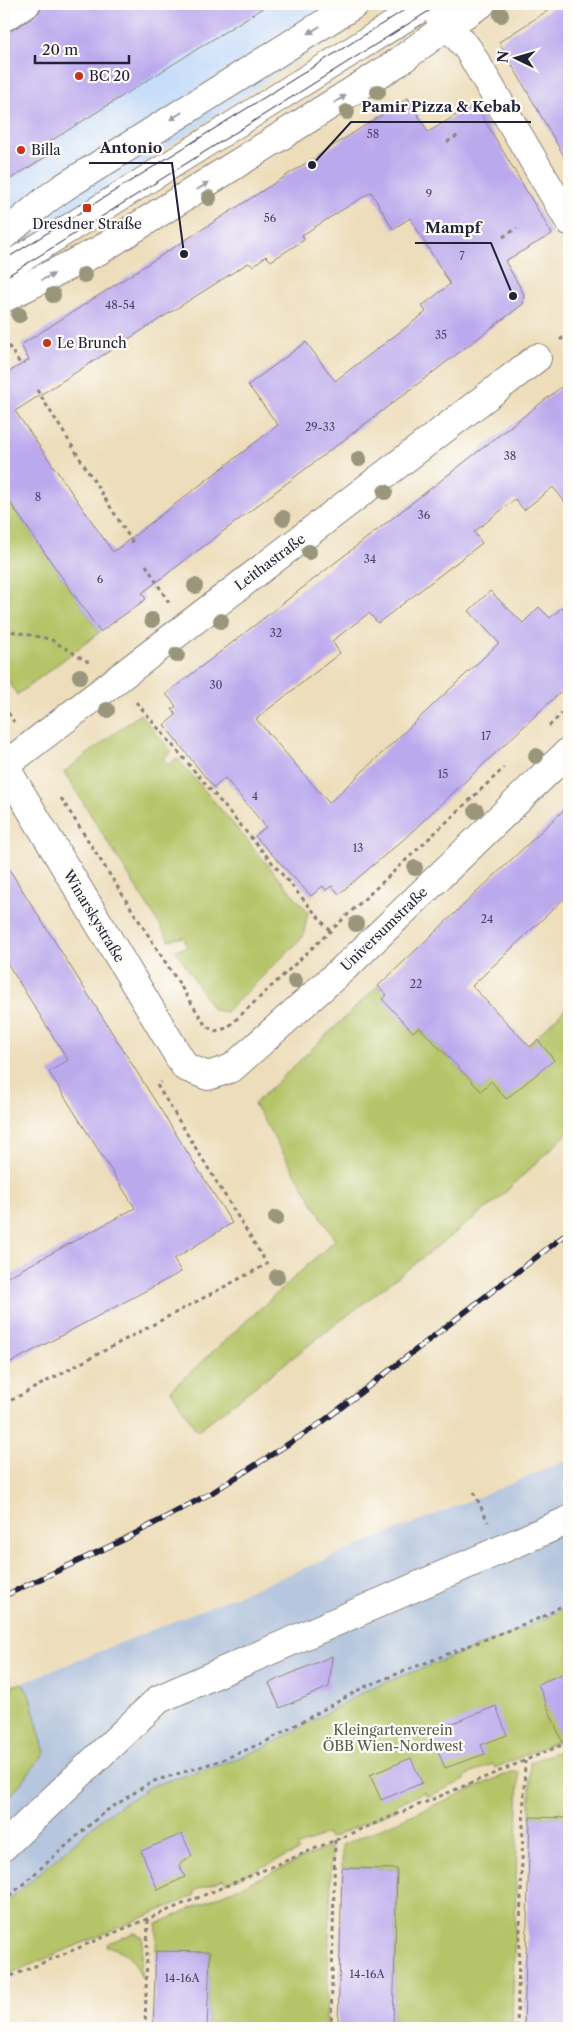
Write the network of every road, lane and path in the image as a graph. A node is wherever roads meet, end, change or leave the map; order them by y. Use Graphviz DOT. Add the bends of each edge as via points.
graph roads {
  1 [pos="26,4"];
  2 [pos="355,4"];
  3 [pos="428,4"];
  4 [pos="481,4"];
  5 [pos="4,17"];
  6 [pos="448,25"];
  7 [pos="461,134"];
  8 [pos="447,142"];
  9 [pos="569,221"];
  10 [pos="517,228"];
  11 [pos="4,235"];
  12 [pos="503,237"];
  13 [pos="4,269"];
  14 [pos="4,298"];
  15 [pos="4,339"];
  16 [pos="537,358"];
  17 [pos="21,365"];
  18 [pos="37,390"];
  19 [pos="133,542"];
  20 [pos="146,565"];
  21 [pos="184,627"];
  22 [pos="4,630"];
  23 [pos="116,679"];
  24 [pos="4,706"];
  25 [pos="569,708"];
  26 [pos="548,728"];
  27 [pos="29,746"];
  28 [pos="569,751"];
  29 [pos="511,762"];
  30 [pos="4,766"];
  31 [pos="60,796"];
  32 [pos="331,931"];
  33 [pos="354,959"];
  34 [pos="185,1067"];
  35 [pos="4,1404"];
  36 [pos="474,1492"];
  37 [pos="569,1520"];
  38 [pos="489,1524"];
  39 [pos="569,1602"];
  40 [pos="569,1742"];
  41 [pos="526,1761"];
  42 [pos="335,1838"];
  43 [pos="4,1846"];
  44 [pos="4,1901"];
  45 [pos="148,1918"];
  46 [pos="4,1979"];
  47 [pos="145,2028"];
  48 [pos="331,2028"];
  49 [pos="517,2028"];
  1 -- 5 [label="street"];
  2 -- 11 [label="street, one-way" via="58,191"];
  3 -- 6 [label="street"];
  3 -- 13 [label="street"];
  4 -- 6 [label="street"];
  6 -- 9 [label="street" via="468,49"];
  14 -- 6 [label="street, one-way" via="100,250 397,63"];
  7 -- 8 [label="path"];
  10 -- 12 [label="path"];
  15 -- 17 [label="path"];
  16 -- 21 [label="street, Leithastraße"];
  18 -- 19 [label="path"];
  20 -- 21 [label="path"];
  21 -- 23 [label="street, Leithastraße"];
  22 -- 23 [label="path" via="50,640"];
  23 -- 27 [label="street, Leithastraße"];
  23 -- 32 [label="path"];
  24 -- 27 [label="path"];
  25 -- 26 [label="path"];
  27 -- 30 [label="street, Leithastraße"];
  28 -- 33 [label="street, Universumstraße"];
  29 -- 32 [label="path"];
  30 -- 34 [label="street, Winarskystraße"];
  31 -- 32 [label="path" via="210,1030 215,1032 227,1028"];
  32 -- 33 [label="path"];
  33 -- 34 [label="street, Universumstraße" via="232,1068 208,1076"];
  34 -- 35 [label="path" via="156,1085 267,1264"];
  36 -- 38 [label="path"];
  37 -- 43 [label="street" via="159,1699"];
  39 -- 44 [label="path" via="547,1615 364,1687 267,1741 222,1760 151,1782 103,1813"];
  40 -- 41 [label="path"];
  41 -- 42 [label="path"];
  41 -- 49 [label="path"];
  42 -- 45 [label="path"];
  42 -- 48 [label="path"];
  45 -- 46 [label="path"];
  45 -- 47 [label="path"];
}
